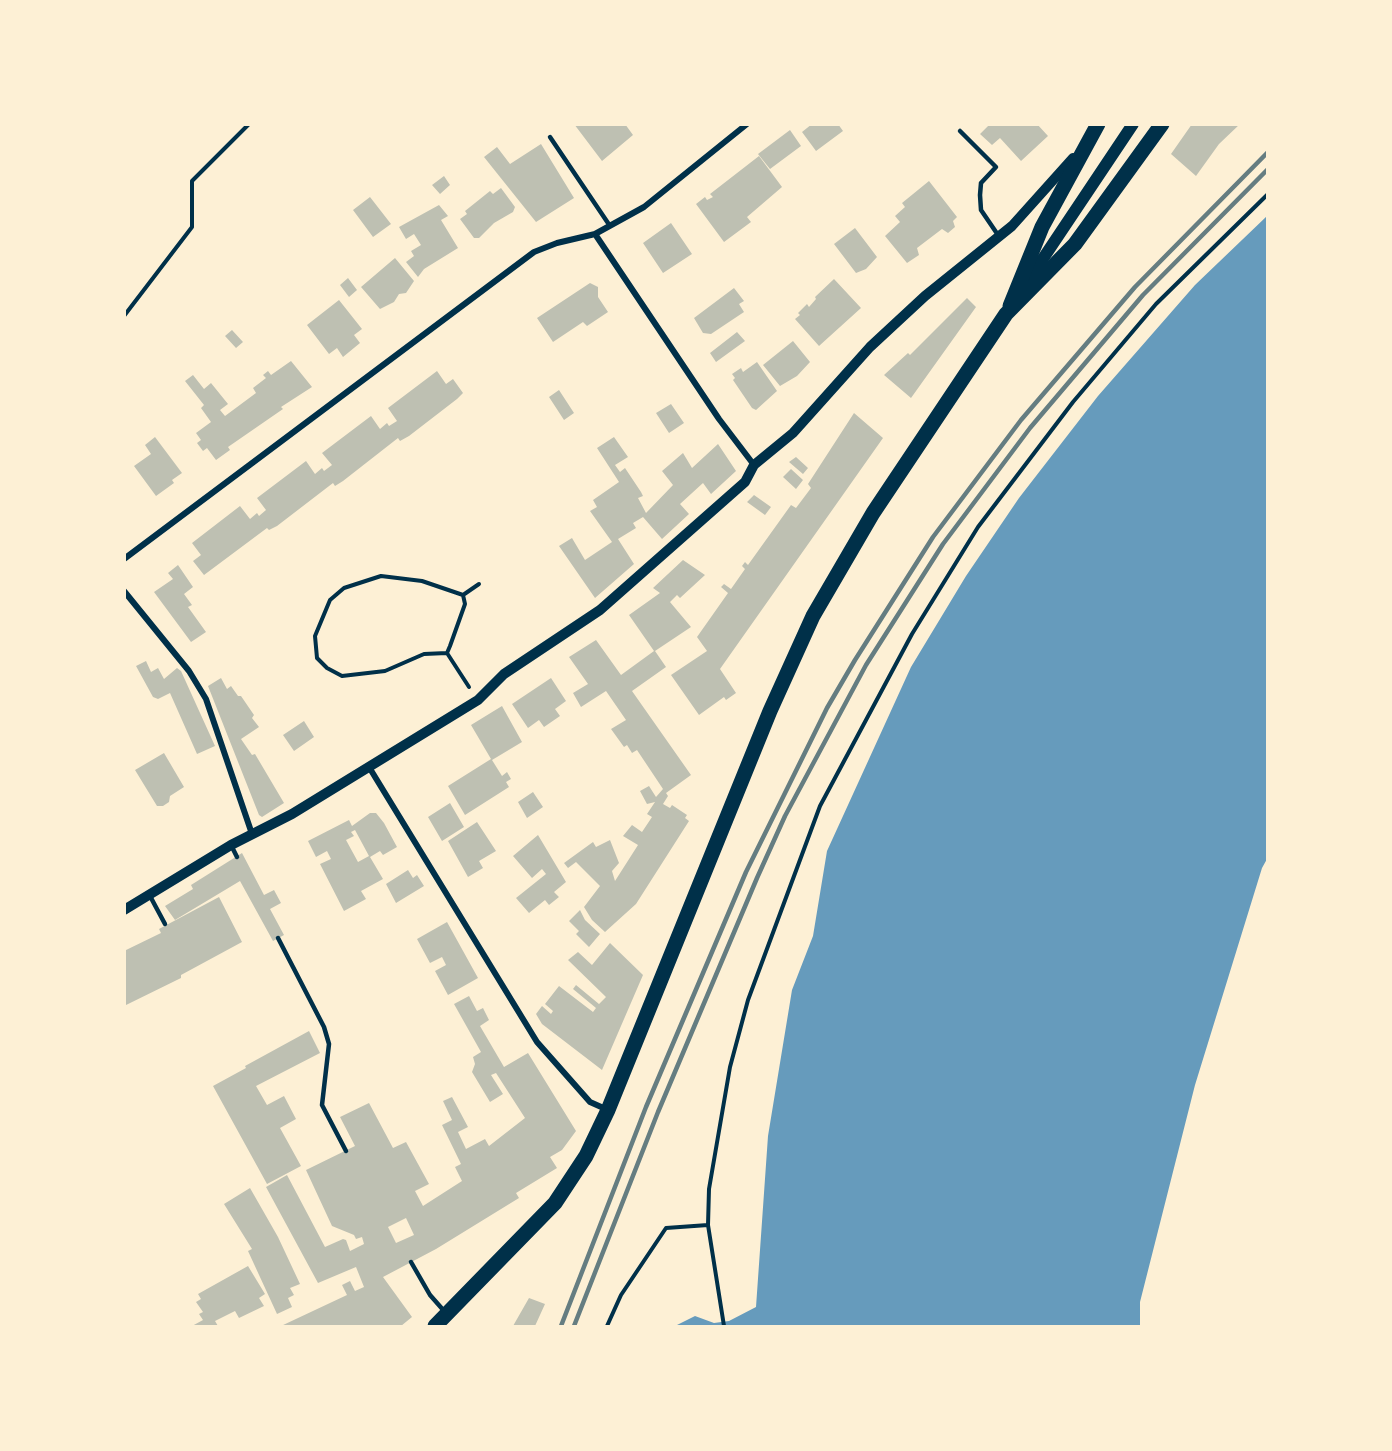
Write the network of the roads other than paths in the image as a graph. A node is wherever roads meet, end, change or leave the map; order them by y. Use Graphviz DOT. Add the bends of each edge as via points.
graph roads {
  1 [pos="747,124"];
  2 [pos="1133,124"];
  3 [pos="1159,129"];
  4 [pos="1095,130"];
  5 [pos="960,131"];
  6 [pos="550,137"];
  7 [pos="610,226"];
  8 [pos="595,234"];
  9 [pos="999,237"];
  10 [pos="1006,314"];
  11 [pos="754,465"];
  12 [pos="124,559"];
  13 [pos="124,591"];
  14 [pos="369,766"];
  15 [pos="252,834"];
  16 [pos="231,845"];
  17 [pos="237,857"];
  18 [pos="150,896"];
  19 [pos="124,910"];
  20 [pos="165,924"];
  21 [pos="278,938"];
  22 [pos="608,1110"];
  23 [pos="346,1151"];
  24 [pos="411,1262"];
  25 [pos="448,1314"];
  26 [pos="435,1326"];
  1 -- 7 [label="street" via="644,207"];
  2 -- 10 [label="main road"];
  3 -- 10 [label="main road" via="1075,244"];
  4 -- 9 [label="street" via="1059,177"];
  4 -- 10 [label="main road" via="1042,227"];
  5 -- 9 [label="lane" via="996,167 981,183 980,195 981,210"];
  6 -- 7 [label="lane"];
  7 -- 8 [label="street"];
  8 -- 11 [label="street"];
  8 -- 12 [label="street" via="534,252"];
  9 -- 11 [label="street" via="886,332 793,433"];
  10 -- 22 [label="main road" via="873,513 813,616 770,711"];
  11 -- 14 [label="street" via="745,482 600,610 504,674 478,700"];
  13 -- 15 [label="street" via="189,671 206,699"];
  14 -- 15 [label="street"];
  14 -- 22 [label="street" via="537,1042 590,1102"];
  15 -- 16 [label="street"];
  16 -- 17 [label="lane"];
  16 -- 18 [label="street"];
  18 -- 19 [label="street"];
  18 -- 20 [label="lane"];
  21 -- 23 [label="lane" via="330,1044 321,1105"];
  22 -- 25 [label="main road" via="586,1156 555,1203"];
  24 -- 25 [label="lane" via="430,1295"];
  25 -- 26 [label="main road"];
}
